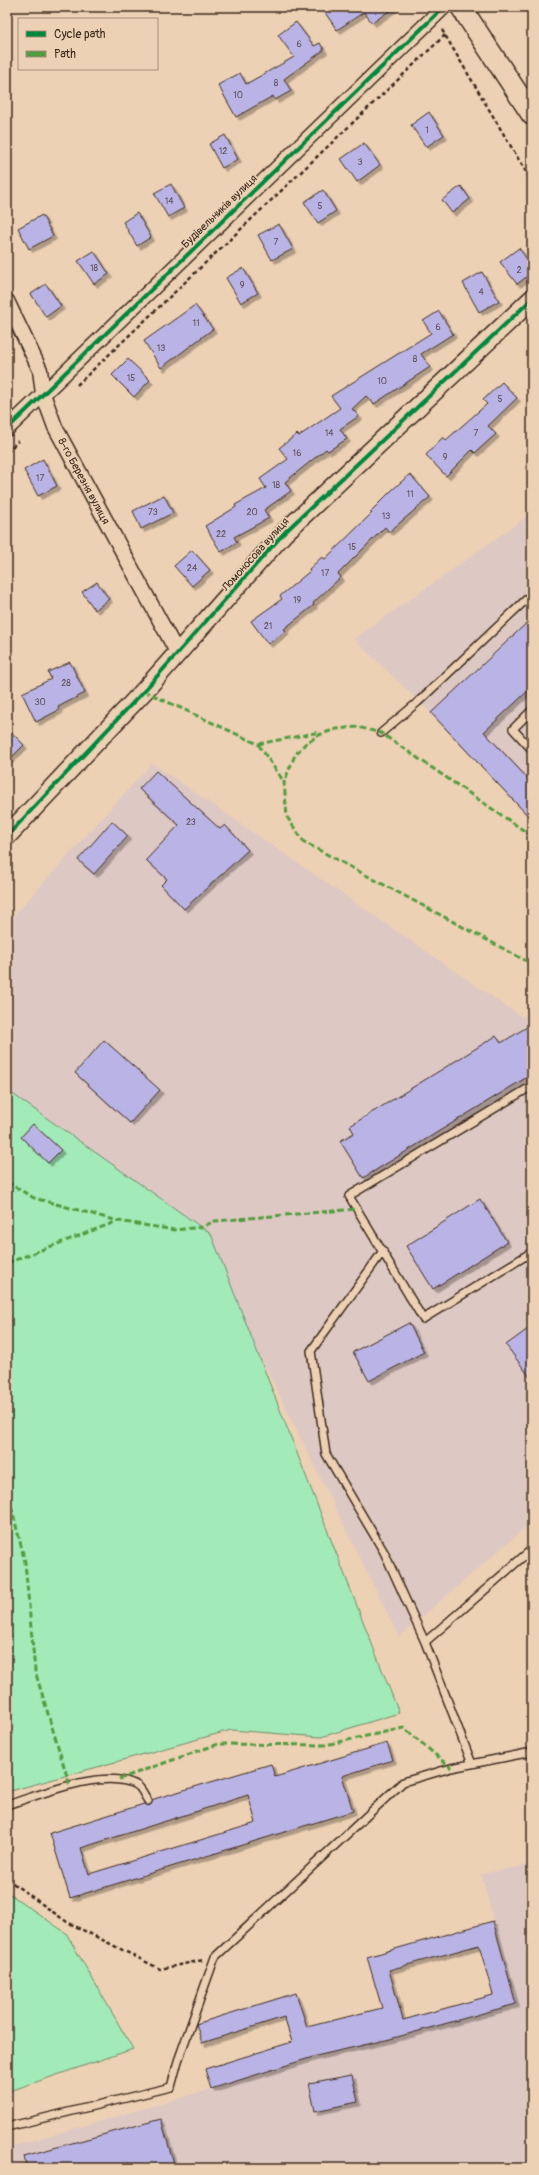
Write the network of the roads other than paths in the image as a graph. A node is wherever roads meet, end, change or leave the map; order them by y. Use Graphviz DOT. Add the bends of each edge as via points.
graph roads {
  1 [pos="461,7"];
  2 [pos="439,12"];
  3 [pos="532,115"];
  4 [pos="532,299"];
  5 [pos="7,301"];
  6 [pos="43,394"];
  7 [pos="7,429"];
  8 [pos="532,594"];
  9 [pos="178,654"];
  10 [pos="532,710"];
  11 [pos="381,733"];
  12 [pos="532,750"];
  13 [pos="7,836"];
  14 [pos="532,1086"];
  15 [pos="382,1251"];
  16 [pos="532,1252"];
  17 [pos="532,1549"];
  18 [pos="425,1642"];
  19 [pos="532,1752"];
  20 [pos="472,1764"];
  21 [pos="148,1801"];
  22 [pos="7,1805"];
  23 [pos="7,2128"];
  1 -- 3 [label="main road"];
  2 -- 6 [label="street, Будівельників вулиця"];
  4 -- 9 [label="street, Ломоносова вулиця" via="284,533"];
  5 -- 6 [label="street, 8-го Березня вулиця" via="40,370"];
  6 -- 7 [label="street, Будівельників вулиця"];
  6 -- 9 [label="street, 8-го Березня вулиця" via="55,427"];
  8 -- 11 [label="lane" via="418,702"];
  9 -- 13 [label="street, Ломоносова вулиця"];
  10 -- 12 [label="lane" via="513,729"];
  14 -- 15 [label="lane" via="350,1196"];
  15 -- 16 [label="lane" via="424,1319"];
  15 -- 18 [label="lane" via="311,1351 326,1454 384,1552"];
  17 -- 18 [label="lane"];
  18 -- 20 [label="lane"];
  19 -- 20 [label="lane"];
  20 -- 23 [label="lane" via="404,1782 215,1957 171,2087"];
  21 -- 22 [label="lane" via="139,1786 119,1779 87,1781"];
}
